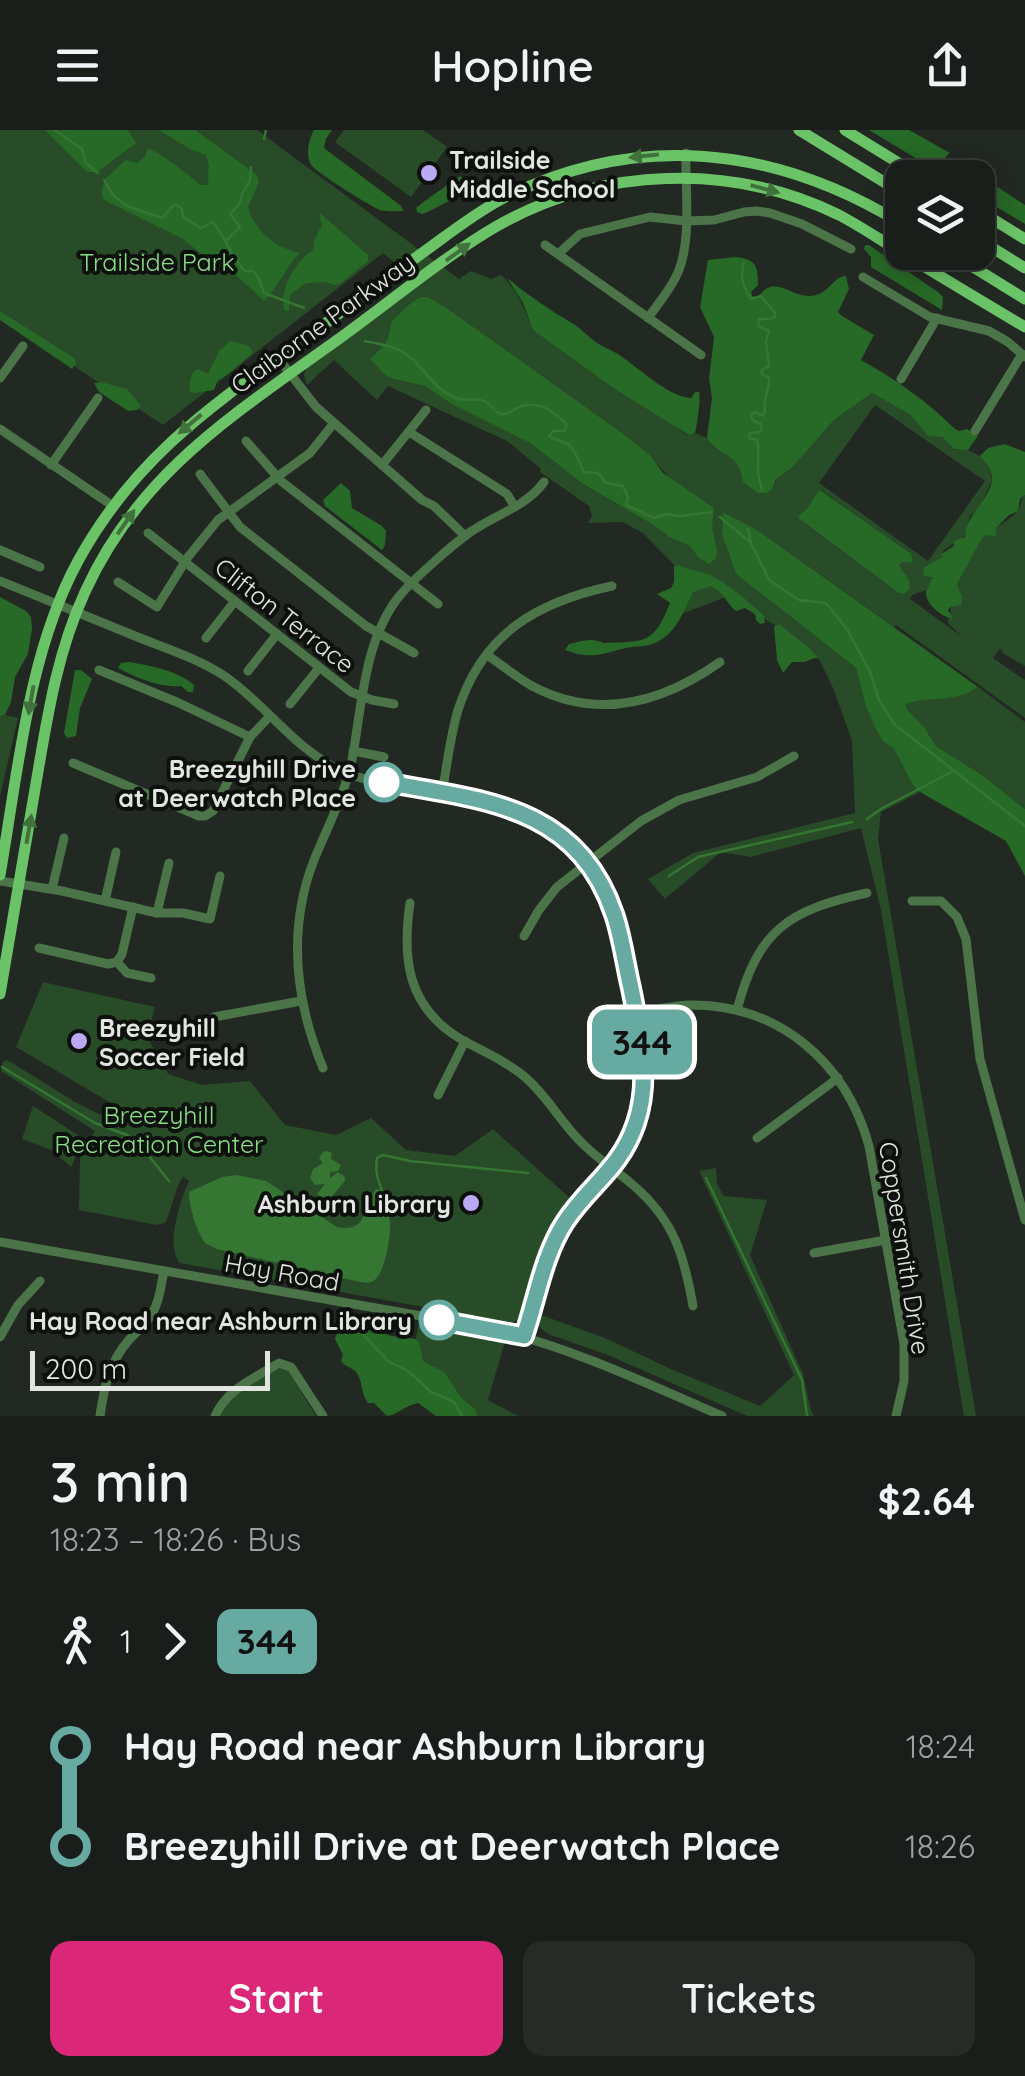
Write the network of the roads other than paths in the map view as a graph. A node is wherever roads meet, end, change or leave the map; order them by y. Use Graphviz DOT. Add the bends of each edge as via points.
graph roads {
  1 [pos="800,130"];
  2 [pos="845,130"];
  3 [pos="686,153"];
  4 [pos="894,160"];
  5 [pos="686,178"];
  6 [pos="885,182"];
  7 [pos="885,214"];
  8 [pos="995,220"];
  9 [pos="686,221"];
  10 [pos="1025,239"];
  11 [pos="544,244"];
  12 [pos="851,249"];
  13 [pos="995,249"];
  14 [pos="558,254"];
  15 [pos="1025,268"];
  16 [pos="978,270"];
  17 [pos="863,277"];
  18 [pos="1025,299"];
  19 [pos="648,318"];
  20 [pos="938,318"];
  21 [pos="1025,328"];
  22 [pos="23,346"];
  23 [pos="701,355"];
  24 [pos="1023,355"];
  25 [pos="278,358"];
  26 [pos="290,374"];
  27 [pos="0,378"];
  28 [pos="901,380"];
  29 [pos="98,398"];
  30 [pos="426,410"];
  31 [pos="334,423"];
  32 [pos="0,429"];
  33 [pos="975,431"];
  34 [pos="408,432"];
  35 [pos="246,441"];
  36 [pos="382,465"];
  37 [pos="51,466"];
  38 [pos="200,474"];
  39 [pos="278,478"];
  40 [pos="544,482"];
  41 [pos="113,506"];
  42 [pos="516,506"];
  43 [pos="230,514"];
  44 [pos="148,533"];
  45 [pos="465,536"];
  46 [pos="0,550"];
  47 [pos="185,562"];
  48 [pos="40,567"];
  49 [pos="0,582"];
  50 [pos="118,582"];
  51 [pos="412,584"];
  52 [pos="612,586"];
  53 [pos="235,601"];
  54 [pos="57,604"];
  55 [pos="438,604"];
  56 [pos="76,612"];
  57 [pos="379,633"];
  58 [pos="277,634"];
  59 [pos="206,638"];
  60 [pos="414,652"];
  61 [pos="487,654"];
  62 [pos="720,662"];
  63 [pos="319,668"];
  64 [pos="100,670"];
  65 [pos="248,671"];
  66 [pos="363,697"];
  67 [pos="290,704"];
  68 [pos="394,704"];
  69 [pos="270,716"];
  70 [pos="250,738"];
  71 [pos="353,751"];
  72 [pos="794,756"];
  73 [pos="384,757"];
  74 [pos="73,763"];
  75 [pos="348,773"];
  76 [pos="442,793"];
  77 [pos="64,838"];
  78 [pos="116,852"];
  79 [pos="169,863"];
  80 [pos="587,863"];
  81 [pos="220,876"];
  82 [pos="0,878"];
  83 [pos="19,884"];
  84 [pos="52,890"];
  85 [pos="866,893"];
  86 [pos="105,901"];
  87 [pos="912,901"];
  88 [pos="410,903"];
  89 [pos="133,908"];
  90 [pos="157,913"];
  91 [pos="524,936"];
  92 [pos="39,948"];
  93 [pos="117,962"];
  94 [pos="151,978"];
  95 [pos="0,994"];
  96 [pos="301,1001"];
  97 [pos="737,1010"];
  98 [pos="636,1013"];
  99 [pos="214,1017"];
  100 [pos="465,1041"];
  101 [pos="323,1068"];
  102 [pos="838,1078"];
  103 [pos="438,1096"];
  104 [pos="757,1138"];
  105 [pos="612,1168"];
  106 [pos="1025,1220"];
  107 [pos="886,1240"];
  108 [pos="0,1242"];
  109 [pos="814,1253"];
  110 [pos="164,1271"];
  111 [pos="40,1281"];
  112 [pos="693,1306"];
  113 [pos="524,1336"];
  114 [pos="0,1337"];
  115 [pos="100,1416"];
  116 [pos="215,1416"];
  117 [pos="323,1416"];
  118 [pos="722,1416"];
  119 [pos="896,1416"];
  1 -- 6 [label="main road"];
  2 -- 4 [label="main road"];
  3 -- 5 [label="street"];
  3 -- 7 [label="main road, Claiborne Parkway" via="794,172"];
  3 -- 25 [label="main road, Claiborne Parkway, one-way" via="588,165 528,186 465,222"];
  5 -- 9 [label="street"];
  5 -- 21 [label="main road, Claiborne Parkway, one-way" via="755,186 840,216"];
  26 -- 5 [label="main road, Claiborne Parkway, one-way" via="472,242 533,208 610,184"];
  8 -- 10 [label="main road"];
  9 -- 12 [label="street" via="770,213"];
  9 -- 14 [label="street" via="650,218 580,234"];
  9 -- 19 [label="street" via="681,264"];
  11 -- 14 [label="street"];
  13 -- 15 [label="main road"];
  14 -- 19 [label="street"];
  16 -- 18 [label="main road"];
  17 -- 20 [label="street"];
  19 -- 23 [label="street"];
  20 -- 24 [label="street" via="983,328"];
  20 -- 28 [label="street"];
  22 -- 27 [label="street"];
  24 -- 33 [label="street"];
  25 -- 26 [label="street"];
  25 -- 41 [label="main road, Claiborne Parkway, one-way" via="189,424"];
  26 -- 31 [label="street"];
  56 -- 26 [label="main road, Claiborne Parkway, one-way" via="101,560 148,492 197,443"];
  29 -- 37 [label="street"];
  30 -- 34 [label="street"];
  31 -- 36 [label="street"];
  31 -- 39 [label="street" via="310,454"];
  32 -- 37 [label="street"];
  34 -- 36 [label="street"];
  34 -- 42 [label="street"];
  35 -- 39 [label="street"];
  36 -- 45 [label="street"];
  37 -- 41 [label="street"];
  38 -- 43 [label="street"];
  39 -- 43 [label="street"];
  39 -- 51 [label="street"];
  40 -- 42 [label="street"];
  41 -- 54 [label="main road, Claiborne Parkway"];
  42 -- 45 [label="street"];
  43 -- 47 [label="street"];
  43 -- 57 [label="street"];
  44 -- 47 [label="street, Clifton Terrace"];
  45 -- 51 [label="street"];
  46 -- 48 [label="street"];
  47 -- 50 [label="street" via="157,607"];
  47 -- 53 [label="street, Clifton Terrace"];
  49 -- 54 [label="street"];
  51 -- 55 [label="street"];
  51 -- 57 [label="street"];
  52 -- 61 [label="street" via="544,607"];
  53 -- 58 [label="street, Clifton Terrace"];
  53 -- 59 [label="street"];
  54 -- 56 [label="street"];
  54 -- 82 [label="main road, Claiborne Parkway, one-way" via="36,671"];
  56 -- 69 [label="street" via="205,666"];
  83 -- 56 [label="main road, Claiborne Parkway, one-way" via="52,692"];
  57 -- 60 [label="street"];
  57 -- 66 [label="street"];
  58 -- 63 [label="street, Clifton Terrace"];
  58 -- 65 [label="street"];
  61 -- 62 [label="street" via="533,686 598,704 654,698"];
  61 -- 76 [label="street" via="459,707"];
  63 -- 66 [label="street, Clifton Terrace"];
  63 -- 67 [label="street"];
  64 -- 70 [label="street"];
  66 -- 68 [label="street"];
  66 -- 71 [label="street"];
  69 -- 70 [label="street"];
  69 -- 75 [label="street" via="312,754"];
  70 -- 74 [label="street" via="214,810 204,816"];
  71 -- 73 [label="street"];
  71 -- 75 [label="street"];
  72 -- 80 [label="street" via="758,778 664,807"];
  75 -- 76 [label="street"];
  75 -- 96 [label="street" via="302,902 296,950"];
  76 -- 80 [label="street" via="528,815"];
  77 -- 84 [label="street"];
  78 -- 86 [label="street"];
  79 -- 90 [label="street"];
  80 -- 91 [label="street" via="550,894"];
  80 -- 98 [label="street" via="614,914"];
  81 -- 90 [label="street" via="210,919"];
  82 -- 83 [label="street"];
  83 -- 84 [label="street"];
  83 -- 95 [label="main road, Claiborne Parkway"];
  84 -- 86 [label="street"];
  85 -- 97 [label="street" via="815,906 771,935 751,965"];
  86 -- 89 [label="street"];
  87 -- 106 [label="street" via="940,901 966,939 980,1058"];
  88 -- 100 [label="street" via="405,939 413,984 436,1020"];
  89 -- 90 [label="street"];
  89 -- 93 [label="street"];
  92 -- 93 [label="street"];
  93 -- 94 [label="street"];
  96 -- 99 [label="street"];
  96 -- 101 [label="street"];
  97 -- 98 [label="street, Coppersmith Drive" via="688,1005"];
  97 -- 102 [label="street, Coppersmith Drive" via="785,1030"];
  98 -- 105 [label="street" via="644,1066 641,1103"];
  100 -- 103 [label="street"];
  100 -- 105 [label="street" via="526,1078 577,1139"];
  102 -- 104 [label="street"];
  102 -- 107 [label="street, Coppersmith Drive" via="864,1128"];
  105 -- 112 [label="street" via="669,1227"];
  105 -- 113 [label="street" via="555,1240"];
  107 -- 109 [label="street"];
  107 -- 119 [label="street, Coppersmith Drive" via="905,1363"];
  108 -- 110 [label="street, Hay Road"];
  110 -- 113 [label="street, Hay Road"];
  110 -- 115 [label="street" via="158,1304 112,1365"];
  111 -- 114 [label="street"];
  113 -- 118 [label="street, Hay Road"];
  116 -- 117 [label="street" via="230,1393 278,1363 291,1366"];
}
